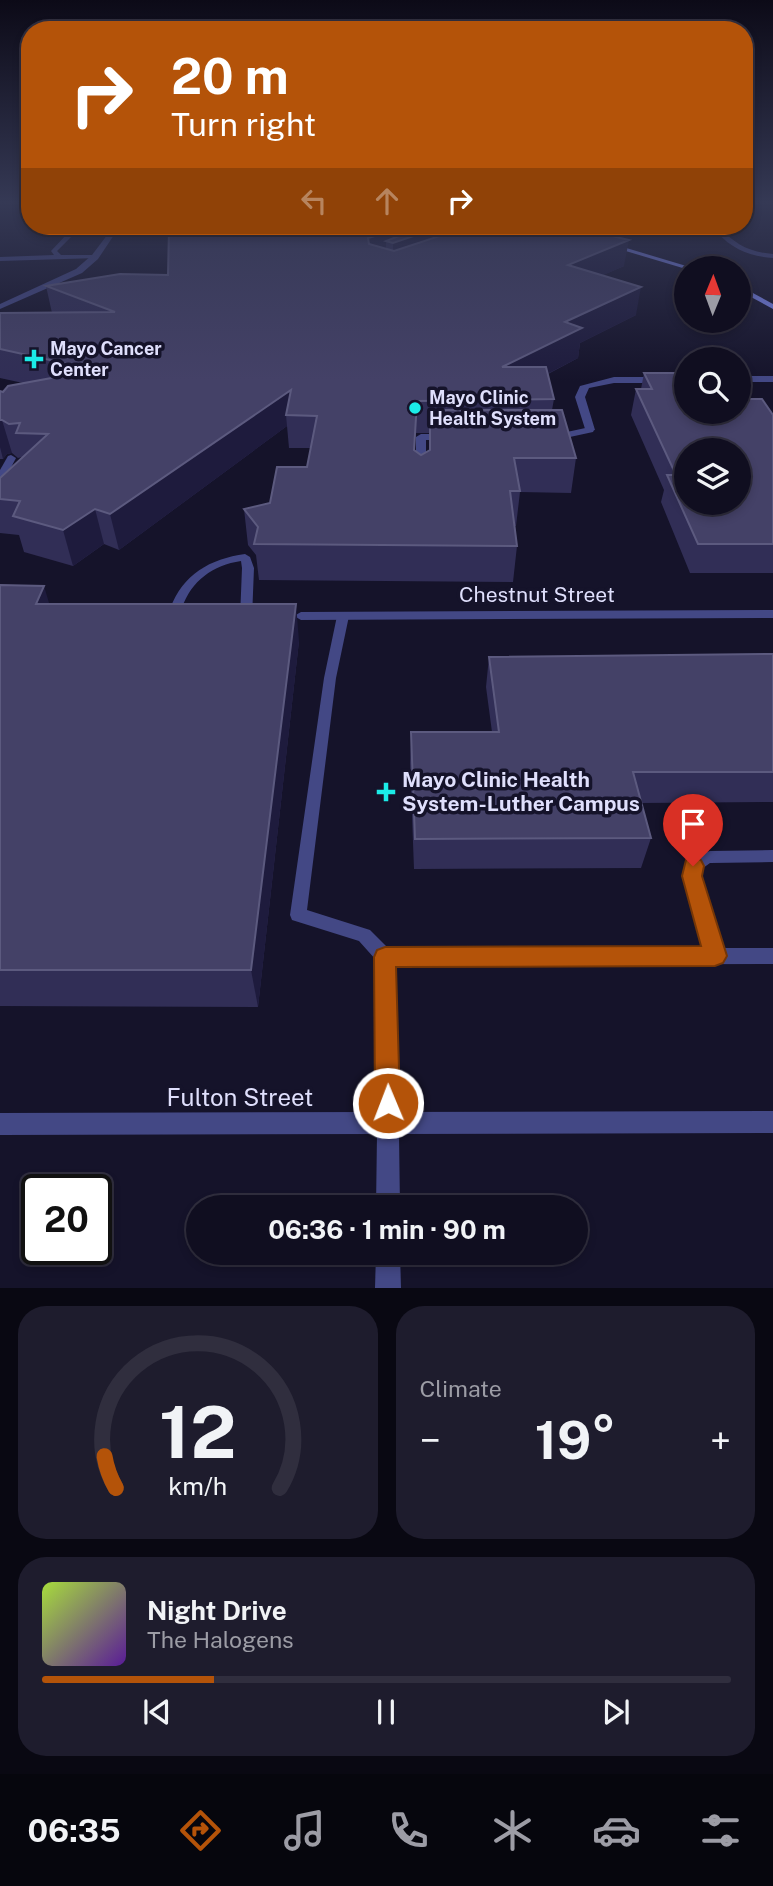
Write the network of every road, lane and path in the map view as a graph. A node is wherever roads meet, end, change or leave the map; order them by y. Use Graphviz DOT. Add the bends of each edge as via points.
graph roads {
  1 [pos="90,261"];
  2 [pos="751,294"];
  3 [pos="0,307"];
  4 [pos="773,307"];
  5 [pos="751,379"];
  6 [pos="773,379"];
  7 [pos="674,380"];
  8 [pos="590,430"];
  9 [pos="447,437"];
  10 [pos="541,437"];
  11 [pos="11,458"];
  12 [pos="0,479"];
  13 [pos="421,484"];
  14 [pos="773,614"];
  15 [pos="196,616"];
  16 [pos="294,616"];
  17 [pos="342,616"];
  18 [pos="260,617"];
  19 [pos="773,856"];
  20 [pos="715,956"];
  21 [pos="773,956"];
  22 [pos="385,957"];
  23 [pos="773,1122"];
  24 [pos="0,1124"];
  25 [pos="388,1125"];
  26 [pos="388,1195"];
  27 [pos="388,1265"];
  28 [pos="388,1287"];
  1 -- 3 [label="street" via="79,271"];
  2 -- 4 [label="main road"];
  5 -- 6 [label="street"];
  7 -- 8 [label="street" via="614,380 585,386 580,397"];
  8 -- 10 [label="lane"];
  9 -- 13 [label="lane" via="421,437"];
  11 -- 12 [label="lane"];
  14 -- 17 [label="street, Chestnut Street"];
  15 -- 18 [label="lane" via="176,609 179,596 205,569 245,556 248,568 240,618"];
  16 -- 17 [label="street, Chestnut Street"];
  17 -- 22 [label="lane" via="298,915 364,934"];
  19 -- 20 [label="lane" via="710,857 693,866"];
  20 -- 21 [label="lane"];
  20 -- 22 [label="lane"];
  22 -- 25 [label="lane"];
  23 -- 25 [label="street, Fulton Street"];
  24 -- 25 [label="street, Fulton Street"];
  25 -- 26 [label="street"];
  27 -- 28 [label="street"];
}
